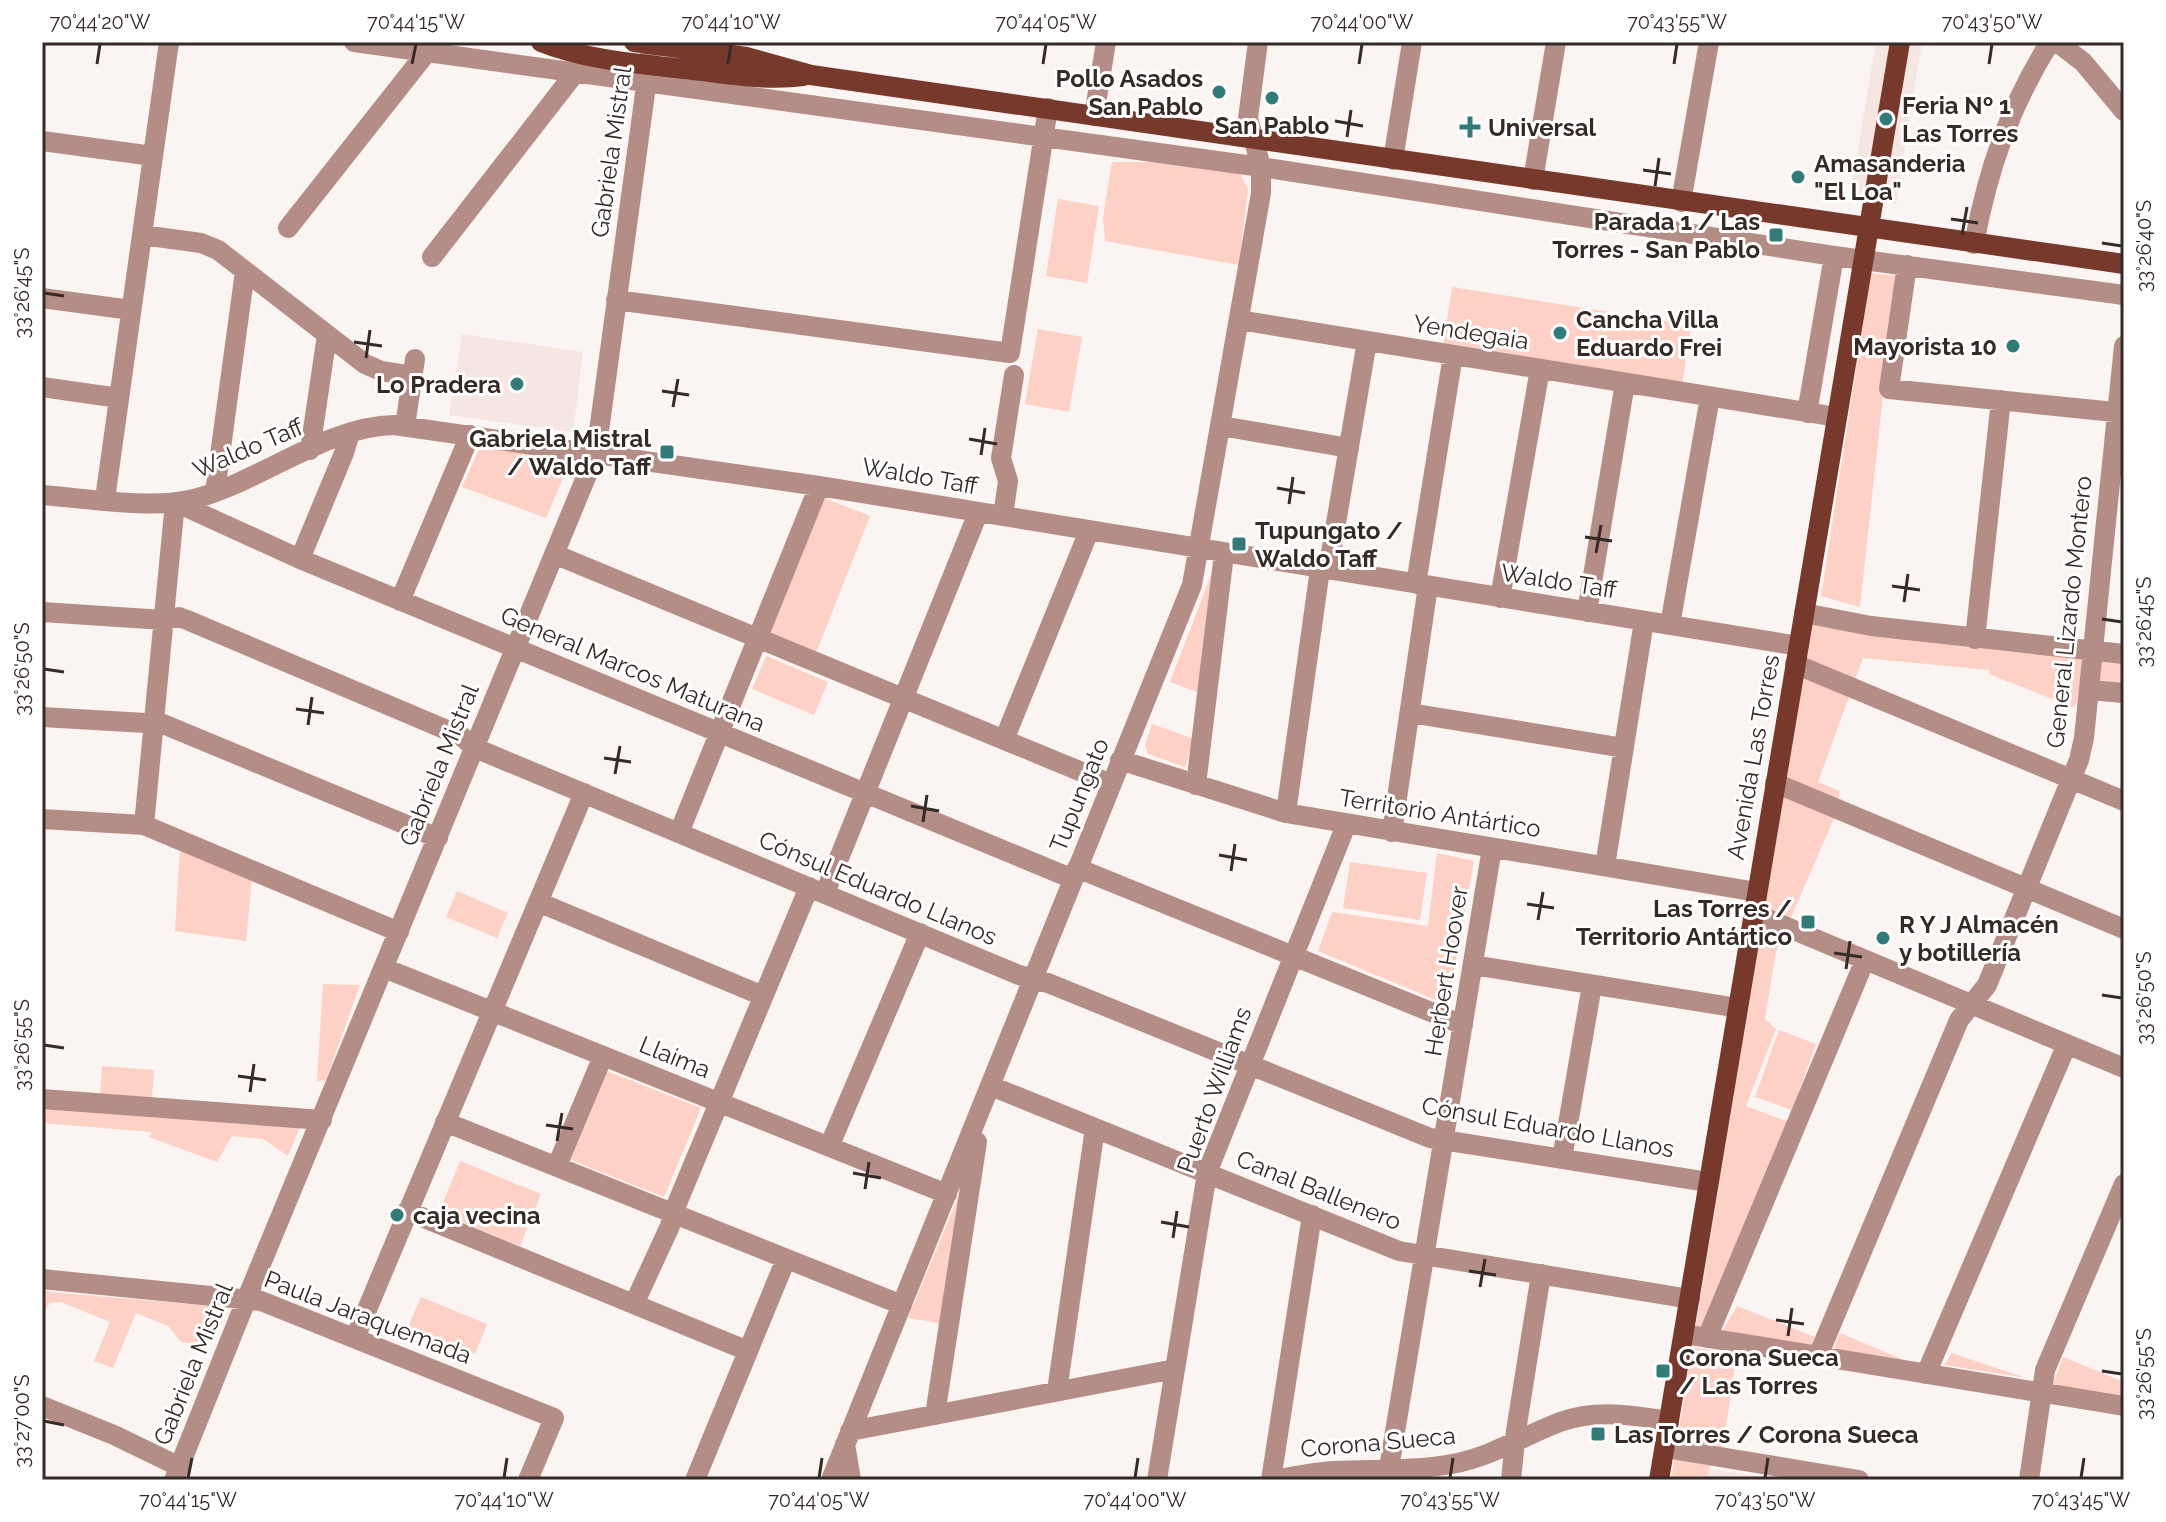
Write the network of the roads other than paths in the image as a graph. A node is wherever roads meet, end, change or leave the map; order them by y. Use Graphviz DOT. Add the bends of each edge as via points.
graph roads {
  1 [pos="169,42"];
  2 [pos="354,42"];
  3 [pos="541,42"];
  4 [pos="1106,42"];
  5 [pos="1258,42"];
  6 [pos="1412,42"];
  7 [pos="1556,42"];
  8 [pos="1709,42"];
  9 [pos="1900,42"];
  10 [pos="2050,42"];
  11 [pos="2057,42"];
  12 [pos="427,52"];
  13 [pos="647,55"];
  14 [pos="575,73"];
  15 [pos="1048,108"];
  16 [pos="2124,111"];
  17 [pos="1094,116"];
  18 [pos="1044,137"];
  19 [pos="1254,139"];
  20 [pos="42,141"];
  21 [pos="153,156"];
  22 [pos="1393,160"];
  23 [pos="1261,167"];
  24 [pos="1533,180"];
  25 [pos="1681,202"];
  26 [pos="288,228"];
  27 [pos="1868,229"];
  28 [pos="142,235"];
  29 [pos="1974,244"];
  30 [pos="1834,256"];
  31 [pos="432,257"];
  32 [pos="1863,259"];
  33 [pos="2124,264"];
  34 [pos="1907,265"];
  35 [pos="245,271"];
  36 [pos="2124,295"];
  37 [pos="42,298"];
  38 [pos="616,300"];
  39 [pos="131,310"];
  40 [pos="1239,320"];
  41 [pos="327,335"];
  42 [pos="1367,341"];
  43 [pos="2124,346"];
  44 [pos="1453,355"];
  45 [pos="1540,369"];
  46 [pos="1014,375"];
  47 [pos="1625,383"];
  48 [pos="42,387"];
  49 [pos="1710,397"];
  50 [pos="119,398"];
  51 [pos="2001,400"];
  52 [pos="2121,412"];
  53 [pos="1807,413"];
  54 [pos="1837,417"];
  55 [pos="405,426"];
  56 [pos="1221,426"];
  57 [pos="350,433"];
  58 [pos="470,435"];
  59 [pos="1349,448"];
  60 [pos="310,450"];
  61 [pos="596,453"];
  62 [pos="819,486"];
  63 [pos="215,492"];
  64 [pos="42,495"];
  65 [pos="105,499"];
  66 [pos="175,502"];
  67 [pos="978,513"];
  68 [pos="1003,516"];
  69 [pos="1089,531"];
  70 [pos="1200,550"];
  71 [pos="554,554"];
  72 [pos="1224,554"];
  73 [pos="300,559"];
  74 [pos="1324,570"];
  75 [pos="1422,585"];
  76 [pos="1500,598"];
  77 [pos="400,601"];
  78 [pos="42,612"];
  79 [pos="1587,612"];
  80 [pos="1804,613"];
  81 [pos="164,620"];
  82 [pos="1644,621"];
  83 [pos="1670,625"];
  84 [pos="757,638"];
  85 [pos="1975,639"];
  86 [pos="515,648"];
  87 [pos="2093,651"];
  88 [pos="2124,654"];
  89 [pos="1797,655"];
  90 [pos="2089,690"];
  91 [pos="2124,693"];
  92 [pos="905,699"];
  93 [pos="1410,713"];
  94 [pos="42,717"];
  95 [pos="154,724"];
  96 [pos="720,733"];
  97 [pos="1004,740"];
  98 [pos="475,748"];
  99 [pos="1624,748"];
  100 [pos="1120,760"];
  101 [pos="2072,779"];
  102 [pos="1775,783"];
  103 [pos="1111,784"];
  104 [pos="1196,785"];
  105 [pos="584,793"];
  106 [pos="866,793"];
  107 [pos="2124,801"];
  108 [pos="1286,813"];
  109 [pos="42,819"];
  110 [pos="144,825"];
  111 [pos="1346,825"];
  112 [pos="1392,832"];
  113 [pos="679,833"];
  114 [pos="438,838"];
  115 [pos="1492,848"];
  116 [pos="1605,866"];
  117 [pos="1075,874"];
  118 [pos="2027,889"];
  119 [pos="817,890"];
  120 [pos="1757,892"];
  121 [pos="538,902"];
  122 [pos="1753,913"];
  123 [pos="2124,929"];
  124 [pos="399,932"];
  125 [pos="920,933"];
  126 [pos="1293,956"];
  127 [pos="1865,960"];
  128 [pos="1473,965"];
  129 [pos="384,968"];
  130 [pos="1034,979"];
  131 [pos="1592,985"];
  132 [pos="763,996"];
  133 [pos="1972,1005"];
  134 [pos="1738,1008"];
  135 [pos="492,1011"];
  136 [pos="1463,1025"];
  137 [pos="2067,1044"];
  138 [pos="603,1056"];
  139 [pos="1250,1066"];
  140 [pos="2124,1068"];
  141 [pos="991,1086"];
  142 [pos="42,1099"];
  143 [pos="719,1102"];
  144 [pos="982,1108"];
  145 [pos="322,1120"];
  146 [pos="445,1122"];
  147 [pos="1095,1128"];
  148 [pos="1444,1140"];
  149 [pos="829,1147"];
  150 [pos="1562,1159"];
  151 [pos="557,1166"];
  152 [pos="1207,1173"];
  153 [pos="1708,1182"];
  154 [pos="2124,1184"];
  155 [pos="947,1194"];
  156 [pos="407,1211"];
  157 [pos="673,1213"];
  158 [pos="1312,1215"];
  159 [pos="1426,1254"];
  160 [pos="786,1259"];
  161 [pos="1541,1274"];
  162 [pos="42,1279"];
  163 [pos="247,1298"];
  164 [pos="1690,1299"];
  165 [pos="634,1304"];
  166 [pos="902,1305"];
  167 [pos="1684,1334"];
  168 [pos="355,1338"];
  169 [pos="1707,1338"];
  170 [pos="748,1351"];
  171 [pos="1818,1356"];
  172 [pos="1175,1369"];
  173 [pos="1926,1374"];
  174 [pos="1057,1391"];
  175 [pos="2042,1393"];
  176 [pos="42,1406"];
  177 [pos="2124,1406"];
  178 [pos="935,1415"];
  179 [pos="1669,1421"];
  180 [pos="848,1438"];
  181 [pos="1515,1444"];
  182 [pos="1665,1448"];
  183 [pos="177,1474"];
  184 [pos="1388,1475"];
  185 [pos="528,1480"];
  186 [pos="695,1480"];
  187 [pos="831,1480"];
  188 [pos="851,1480"];
  189 [pos="1157,1480"];
  190 [pos="1273,1480"];
  191 [pos="1511,1480"];
  192 [pos="1659,1480"];
  193 [pos="1859,1480"];
  194 [pos="2029,1480"];
  1 -- 21 [label="street"];
  2 -- 12 [label="street"];
  3 -- 13 [label="main road" via="576,52"];
  4 -- 17 [label="street"];
  5 -- 19 [label="street, Tupungato" via="1248,108"];
  6 -- 22 [label="street"];
  7 -- 24 [label="street"];
  8 -- 25 [label="street"];
  9 -- 27 [label="main road, Avenida Las Torres"];
  10 -- 29 [label="street" via="1998,147"];
  11 -- 16 [label="street" via="2083,62"];
  12 -- 14 [label="street"];
  12 -- 26 [label="street"];
  13 -- 14 [label="street"];
  13 -- 15 [label="main road" via="746,57 811,75"];
  13 -- 18 [label="street"];
  13 -- 38 [label="street, Gabriela Mistral"];
  14 -- 31 [label="street"];
  15 -- 17 [label="main road"];
  15 -- 18 [label="street"];
  17 -- 19 [label="main road"];
  18 -- 23 [label="street"];
  18 -- 38 [label="street" via="1010,353"];
  19 -- 22 [label="main road"];
  19 -- 23 [label="street, Tupungato"];
  20 -- 21 [label="street"];
  21 -- 28 [label="street"];
  22 -- 24 [label="main road"];
  23 -- 30 [label="street"];
  23 -- 40 [label="street, Tupungato"];
  24 -- 25 [label="main road"];
  25 -- 27 [label="main road"];
  27 -- 29 [label="main road"];
  27 -- 32 [label="main road, Avenida Las Torres"];
  28 -- 35 [label="street" via="213,247"];
  28 -- 39 [label="street"];
  29 -- 33 [label="main road"];
  30 -- 32 [label="street"];
  30 -- 53 [label="street"];
  32 -- 34 [label="street"];
  32 -- 54 [label="main road, Avenida Las Torres"];
  34 -- 36 [label="street"];
  34 -- 51 [label="street" via="1889,389"];
  35 -- 41 [label="street"];
  35 -- 63 [label="street"];
  37 -- 39 [label="street"];
  38 -- 61 [label="street, Gabriela Mistral"];
  39 -- 50 [label="street"];
  40 -- 42 [label="street, Yendegaia"];
  40 -- 56 [label="street, Tupungato"];
  41 -- 55 [label="street" via="369,367 414,367"];
  41 -- 60 [label="street"];
  42 -- 44 [label="street, Yendegaia"];
  42 -- 59 [label="street"];
  43 -- 52 [label="street, General Lizardo Montero"];
  44 -- 45 [label="street, Yendegaia"];
  44 -- 75 [label="street"];
  45 -- 47 [label="street, Yendegaia"];
  45 -- 76 [label="street"];
  46 -- 68 [label="street" via="1001,458 1008,481"];
  47 -- 49 [label="street, Yendegaia"];
  47 -- 79 [label="street"];
  48 -- 50 [label="street"];
  49 -- 53 [label="street, Yendegaia"];
  49 -- 83 [label="street"];
  50 -- 65 [label="street"];
  51 -- 52 [label="street"];
  51 -- 85 [label="street"];
  52 -- 87 [label="street, General Lizardo Montero"];
  53 -- 54 [label="street, Yendegaia"];
  54 -- 80 [label="main road, Avenida Las Torres"];
  55 -- 57 [label="street, Waldo Taff" via="372,426"];
  55 -- 58 [label="street, Waldo Taff"];
  56 -- 59 [label="street"];
  56 -- 70 [label="street, Tupungato"];
  57 -- 60 [label="street, Waldo Taff"];
  57 -- 73 [label="street"];
  58 -- 61 [label="street, Waldo Taff"];
  58 -- 77 [label="street"];
  59 -- 74 [label="street"];
  60 -- 63 [label="street, Waldo Taff"];
  61 -- 62 [label="street, Waldo Taff"];
  61 -- 71 [label="street, Gabriela Mistral"];
  62 -- 67 [label="street, Waldo Taff"];
  62 -- 84 [label="street"];
  63 -- 66 [label="street, Waldo Taff"];
  64 -- 65 [label="street, Waldo Taff"];
  65 -- 66 [label="street, Waldo Taff"];
  66 -- 73 [label="street, General Marcos Maturana"];
  66 -- 81 [label="street"];
  67 -- 68 [label="street, Waldo Taff"];
  67 -- 92 [label="street"];
  68 -- 69 [label="street, Waldo Taff"];
  69 -- 70 [label="street, Waldo Taff"];
  69 -- 97 [label="street"];
  70 -- 72 [label="street, Waldo Taff"];
  70 -- 100 [label="street, Tupungato" via="1192,585"];
  71 -- 84 [label="street"];
  71 -- 86 [label="street, Gabriela Mistral"];
  72 -- 74 [label="street, Waldo Taff"];
  72 -- 104 [label="street"];
  73 -- 77 [label="street, General Marcos Maturana"];
  74 -- 75 [label="street, Waldo Taff"];
  74 -- 108 [label="street"];
  75 -- 76 [label="street, Waldo Taff"];
  75 -- 93 [label="street"];
  76 -- 79 [label="street, Waldo Taff"];
  77 -- 86 [label="street, General Marcos Maturana"];
  78 -- 81 [label="street, Cónsul Eduardo Llanos"];
  79 -- 82 [label="street, Waldo Taff"];
  80 -- 85 [label="street"];
  80 -- 89 [label="main road, Avenida Las Torres"];
  81 -- 95 [label="street"];
  81 -- 98 [label="street, Cónsul Eduardo Llanos" via="187,620 461,736"];
  82 -- 83 [label="street, Waldo Taff"];
  82 -- 99 [label="street"];
  83 -- 89 [label="street, Waldo Taff"];
  84 -- 92 [label="street"];
  84 -- 96 [label="street"];
  85 -- 87 [label="street"];
  86 -- 96 [label="street, General Marcos Maturana"];
  86 -- 98 [label="street, Gabriela Mistral"];
  87 -- 88 [label="street"];
  87 -- 90 [label="street, General Lizardo Montero"];
  89 -- 101 [label="street, Waldo Taff"];
  89 -- 102 [label="main road, Avenida Las Torres"];
  90 -- 91 [label="street"];
  90 -- 101 [label="street, General Lizardo Montero" via="2082,749"];
  92 -- 97 [label="street"];
  92 -- 106 [label="street"];
  93 -- 99 [label="street"];
  93 -- 112 [label="street"];
  94 -- 95 [label="street"];
  95 -- 110 [label="street"];
  95 -- 114 [label="street"];
  96 -- 106 [label="street, General Marcos Maturana"];
  96 -- 113 [label="street"];
  97 -- 103 [label="street"];
  98 -- 105 [label="street, Cónsul Eduardo Llanos"];
  98 -- 114 [label="street, Gabriela Mistral"];
  99 -- 116 [label="street"];
  100 -- 103 [label="street, Tupungato"];
  100 -- 104 [label="street, Territorio Antártico"];
  101 -- 107 [label="street, Waldo Taff"];
  101 -- 118 [label="street, General Lizardo Montero"];
  102 -- 118 [label="street"];
  102 -- 120 [label="main road, Avenida Las Torres"];
  103 -- 117 [label="street, Tupungato"];
  104 -- 108 [label="street, Territorio Antártico"];
  105 -- 113 [label="street, Cónsul Eduardo Llanos"];
  105 -- 121 [label="street"];
  106 -- 117 [label="street, General Marcos Maturana"];
  106 -- 119 [label="street"];
  108 -- 111 [label="street, Territorio Antártico"];
  109 -- 110 [label="street"];
  110 -- 124 [label="street"];
  111 -- 112 [label="street, Territorio Antártico"];
  111 -- 126 [label="street, Puerto Williams"];
  112 -- 115 [label="street, Territorio Antártico"];
  113 -- 119 [label="street, Cónsul Eduardo Llanos"];
  114 -- 124 [label="street, Gabriela Mistral"];
  115 -- 116 [label="street, Territorio Antártico"];
  115 -- 128 [label="street, Herbert Hoover"];
  116 -- 120 [label="street, Territorio Antártico"];
  117 -- 126 [label="street, General Marcos Maturana"];
  117 -- 130 [label="street, Tupungato"];
  118 -- 123 [label="street"];
  118 -- 133 [label="street, General Lizardo Montero" via="1987,985"];
  119 -- 125 [label="street, Cónsul Eduardo Llanos"];
  119 -- 132 [label="street"];
  120 -- 122 [label="main road, Avenida Las Torres"];
  121 -- 132 [label="street"];
  121 -- 135 [label="street"];
  122 -- 127 [label="street"];
  122 -- 134 [label="main road, Avenida Las Torres"];
  124 -- 129 [label="street, Gabriela Mistral"];
  125 -- 130 [label="street, Cónsul Eduardo Llanos"];
  125 -- 149 [label="street"];
  126 -- 136 [label="street, General Marcos Maturana"];
  126 -- 139 [label="street, Puerto Williams"];
  127 -- 133 [label="street"];
  127 -- 169 [label="street"];
  128 -- 131 [label="street"];
  128 -- 136 [label="street, Herbert Hoover"];
  129 -- 135 [label="street, Llaima"];
  129 -- 145 [label="street, Gabriela Mistral"];
  130 -- 139 [label="street, Cónsul Eduardo Llanos"];
  130 -- 141 [label="street, Tupungato"];
  131 -- 134 [label="street"];
  131 -- 150 [label="street"];
  132 -- 143 [label="street"];
  133 -- 137 [label="street"];
  133 -- 171 [label="street, General Lizardo Montero" via="1959,1020"];
  134 -- 153 [label="main road, Avenida Las Torres"];
  135 -- 138 [label="street, Llaima"];
  135 -- 146 [label="street"];
  136 -- 148 [label="street, Herbert Hoover"];
  137 -- 140 [label="street"];
  137 -- 173 [label="street"];
  138 -- 143 [label="street, Llaima"];
  138 -- 151 [label="street"];
  139 -- 148 [label="street, Cónsul Eduardo Llanos"];
  139 -- 152 [label="street, Puerto Williams"];
  141 -- 144 [label="street, Tupungato"];
  141 -- 147 [label="street, Canal Ballenero"];
  142 -- 145 [label="street"];
  143 -- 149 [label="street, Llaima"];
  143 -- 157 [label="street"];
  144 -- 155 [label="street, Tupungato"];
  144 -- 178 [label="street"];
  145 -- 163 [label="street, Gabriela Mistral"];
  146 -- 151 [label="street"];
  146 -- 156 [label="street"];
  147 -- 152 [label="street, Canal Ballenero"];
  147 -- 174 [label="street"];
  148 -- 150 [label="street, Cónsul Eduardo Llanos"];
  148 -- 159 [label="street, Herbert Hoover"];
  149 -- 155 [label="street, Llaima"];
  150 -- 153 [label="street, Cónsul Eduardo Llanos"];
  151 -- 157 [label="street"];
  152 -- 158 [label="street, Canal Ballenero"];
  152 -- 172 [label="street, Puerto Williams"];
  153 -- 164 [label="main road, Avenida Las Torres"];
  154 -- 175 [label="street" via="2045,1370"];
  155 -- 166 [label="street, Tupungato"];
  156 -- 165 [label="street"];
  156 -- 168 [label="street"];
  157 -- 160 [label="street"];
  157 -- 165 [label="street"];
  158 -- 159 [label="street, Canal Ballenero" via="1399,1251"];
  158 -- 190 [label="street"];
  159 -- 161 [label="street, Canal Ballenero"];
  159 -- 184 [label="street, Herbert Hoover"];
  160 -- 166 [label="street"];
  160 -- 170 [label="street"];
  161 -- 164 [label="street, Canal Ballenero"];
  161 -- 181 [label="street"];
  162 -- 163 [label="street, Paula Jaraquemada"];
  163 -- 168 [label="street, Paula Jaraquemada"];
  163 -- 183 [label="street, Gabriela Mistral"];
  164 -- 167 [label="main road, Avenida Las Torres"];
  165 -- 170 [label="street"];
  166 -- 180 [label="street, Tupungato"];
  167 -- 169 [label="street"];
  167 -- 179 [label="main road, Avenida Las Torres"];
  168 -- 185 [label="street, Paula Jaraquemada" via="554,1418"];
  169 -- 171 [label="street"];
  170 -- 186 [label="street"];
  171 -- 173 [label="street"];
  172 -- 174 [label="street"];
  172 -- 189 [label="street, Puerto Williams"];
  173 -- 175 [label="street"];
  174 -- 178 [label="street"];
  175 -- 177 [label="street"];
  175 -- 194 [label="street"];
  176 -- 183 [label="street" via="114,1435"];
  178 -- 180 [label="street"];
  179 -- 181 [label="street, Corona Sueca" via="1586,1416"];
  179 -- 182 [label="main road, Avenida Las Torres"];
  180 -- 187 [label="street, Tupungato"];
  180 -- 188 [label="street"];
  181 -- 184 [label="street, Corona Sueca" via="1455,1463"];
  181 -- 191 [label="street"];
  182 -- 192 [label="main road, Avenida Las Torres"];
  182 -- 193 [label="street"];
  184 -- 190 [label="street, Corona Sueca" via="1334,1471"];
}
